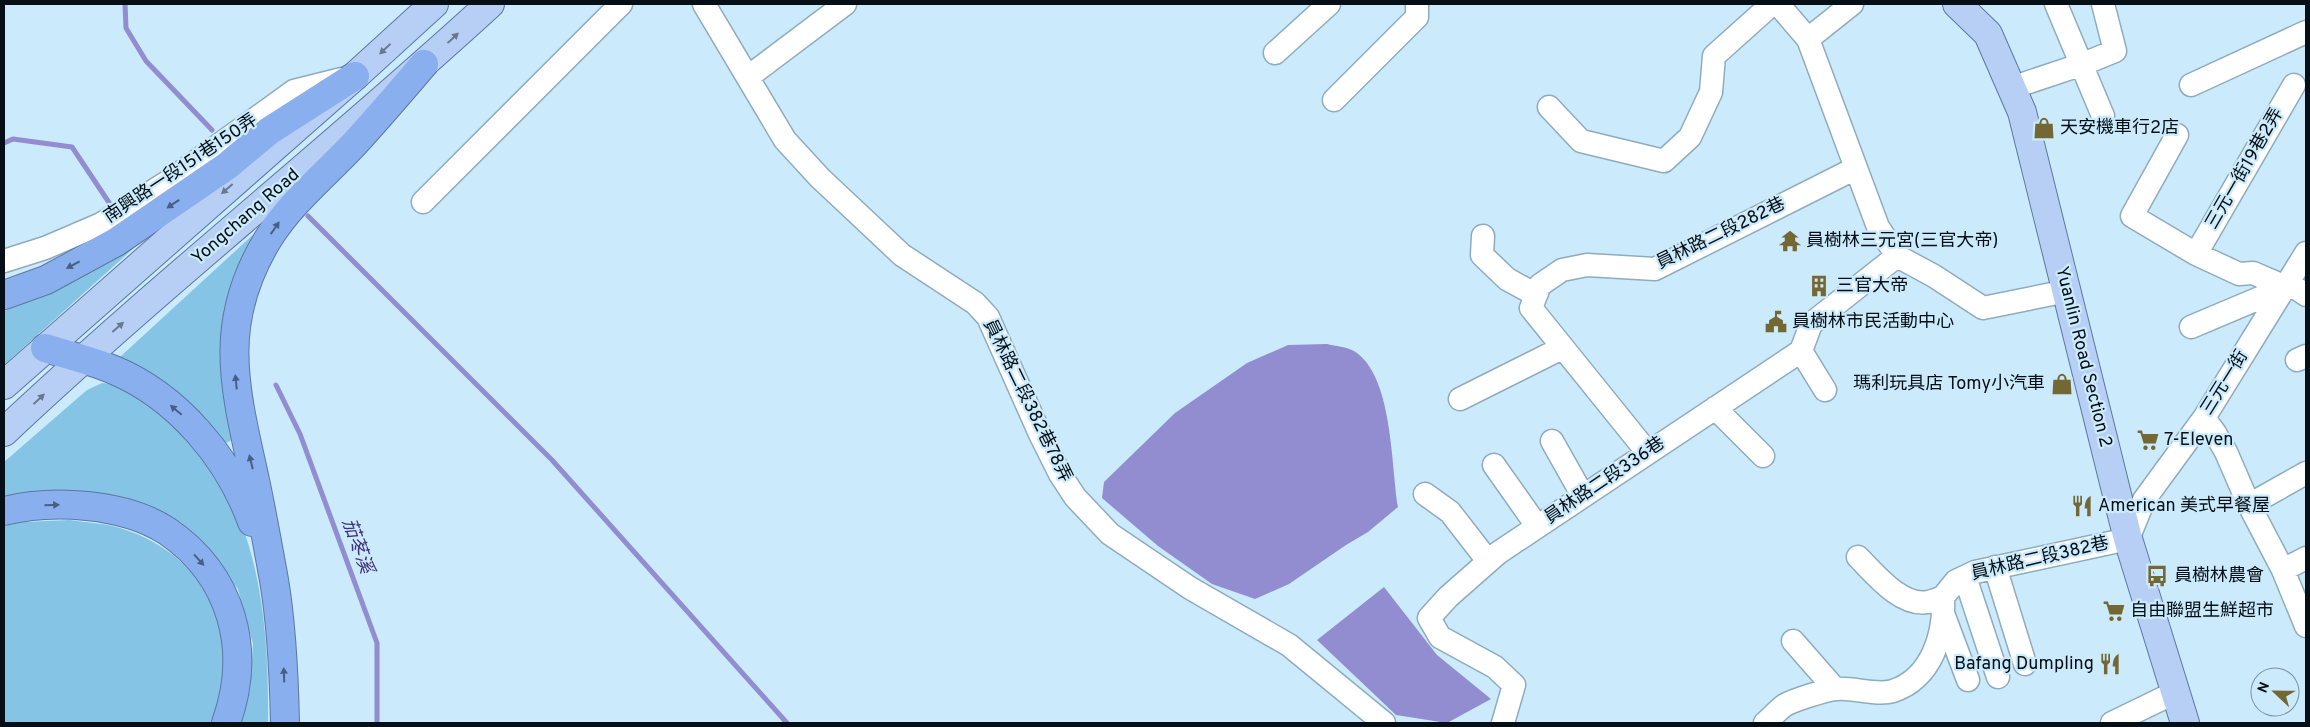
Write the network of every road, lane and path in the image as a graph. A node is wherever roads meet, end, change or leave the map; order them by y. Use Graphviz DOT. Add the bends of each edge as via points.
graph roads {
  1 [pos="434,4"];
  2 [pos="490,4"];
  3 [pos="622,4"];
  4 [pos="704,4"];
  5 [pos="845,4"];
  6 [pos="1328,4"];
  7 [pos="1417,4"];
  8 [pos="1772,4"];
  9 [pos="1778,4"];
  10 [pos="1852,4"];
  11 [pos="1957,4"];
  12 [pos="2056,4"];
  13 [pos="2103,4"];
  14 [pos="2306,32"];
  15 [pos="1808,39"];
  16 [pos="1275,53"];
  17 [pos="424,64"];
  18 [pos="2083,64"];
  19 [pos="356,76"];
  20 [pos="748,77"];
  21 [pos="2191,85"];
  22 [pos="2294,85"];
  23 [pos="2012,88"];
  24 [pos="1334,100"];
  25 [pos="1549,107"];
  26 [pos="2103,116"];
  27 [pos="2177,135"];
  28 [pos="1856,168"];
  29 [pos="423,202"];
  30 [pos="1483,236"];
  31 [pos="2306,252"];
  32 [pos="2196,254"];
  33 [pos="1898,256"];
  34 [pos="4,261"];
  35 [pos="2067,291"];
  36 [pos="2296,291"];
  37 [pos="4,295"];
  38 [pos="1536,295"];
  39 [pos="2191,327"];
  40 [pos="45,348"];
  41 [pos="1562,348"];
  42 [pos="1801,351"];
  43 [pos="82,359"];
  44 [pos="4,384"];
  45 [pos="1825,390"];
  46 [pos="1460,399"];
  47 [pos="1715,408"];
  48 [pos="2204,418"];
  49 [pos="4,432"];
  50 [pos="1552,441"];
  51 [pos="1648,453"];
  52 [pos="1763,456"];
  53 [pos="1494,465"];
  54 [pos="2306,473"];
  55 [pos="1425,494"];
  56 [pos="1583,496"];
  57 [pos="2249,505"];
  58 [pos="4,512"];
  59 [pos="1537,526"];
  60 [pos="2128,539"];
  61 [pos="1858,557"];
  62 [pos="2306,558"];
  63 [pos="1488,561"];
  64 [pos="1995,567"];
  65 [pos="2283,570"];
  66 [pos="1965,577"];
  67 [pos="274,583"];
  68 [pos="1943,606"];
  69 [pos="2306,626"];
  70 [pos="1793,641"];
  71 [pos="2025,664"];
  72 [pos="1998,677"];
  73 [pos="1968,680"];
  74 [pos="1835,689"];
  75 [pos="2176,692"];
  76 [pos="226,723"];
  77 [pos="285,723"];
  78 [pos="1384,723"];
  79 [pos="1503,723"];
  80 [pos="1765,723"];
  81 [pos="2112,723"];
  82 [pos="2185,723"];
  1 -- 19 [label="main road, Yongchang Road, one-way"];
  17 -- 2 [label="main road, Yongchang Road, one-way"];
  3 -- 29 [label="street"];
  4 -- 20 [label="street, 員林路二段382巷78弄"];
  5 -- 20 [label="street"];
  6 -- 16 [label="street"];
  7 -- 24 [label="street" via="1417,17"];
  8 -- 25 [label="street" via="1714,56 1711,92 1690,137 1664,161 1581,141"];
  9 -- 15 [label="street"];
  10 -- 15 [label="street"];
  11 -- 23 [label="main road, Yuanlin Road Section 2" via="1988,34"];
  12 -- 18 [label="street"];
  13 -- 18 [label="street" via="2115,50"];
  14 -- 21 [label="street"];
  15 -- 28 [label="street"];
  43 -- 17 [label="main road, Yongchang Road, one-way"];
  67 -- 17 [label="highway, one-way" via="236,388 234,329 240,300 268,239 289,208 354,144"];
  18 -- 23 [label="street"];
  18 -- 26 [label="street"];
  19 -- 34 [label="street, 南興路一段151巷150弄" via="294,91 169,181 101,224"];
  19 -- 37 [label="highway, one-way" via="269,131 206,181 116,242 46,280"];
  19 -- 40 [label="main road, Yongchang Road, one-way"];
  20 -- 78 [label="street, 員林路二段382巷78弄" via="785,140 820,178 902,255 974,303 988,317 1060,474 1075,497 1110,534 1190,588 1289,645"];
  22 -- 32 [label="street, 三元一街19巷2弄"];
  23 -- 35 [label="main road, Yuanlin Road Section 2" via="2022,112"];
  27 -- 32 [label="street" via="2132,216"];
  28 -- 33 [label="street" via="1878,227"];
  28 -- 38 [label="street, 員林路二段282巷" via="1655,269 1587,265 1562,270 1540,285"];
  30 -- 38 [label="street" via="1482,255 1507,279"];
  31 -- 36 [label="street, 三元一街"];
  32 -- 36 [label="street" via="2239,274 2254,273"];
  33 -- 35 [label="street" via="1983,308"];
  33 -- 42 [label="street" via="1811,324"];
  35 -- 60 [label="main road, Yuanlin Road Section 2"];
  36 -- 39 [label="street"];
  36 -- 48 [label="street, 三元一街"];
  38 -- 41 [label="street" via="1531,308"];
  40 -- 43 [label="highway"];
  40 -- 44 [label="main road, Yongchang Road"];
  41 -- 46 [label="street"];
  41 -- 51 [label="street"];
  42 -- 45 [label="street"];
  42 -- 47 [label="street, 員林路二段336巷"];
  49 -- 43 [label="main road, Yongchang Road, one-way"];
  67 -- 43 [label="highway, one-way" via="244,501 209,445 180,412 150,389 115,370"];
  47 -- 51 [label="street, 員林路二段336巷"];
  47 -- 52 [label="street"];
  48 -- 57 [label="street" via="2215,432"];
  48 -- 60 [label="street, 三元一街" via="2144,500"];
  50 -- 56 [label="street"];
  51 -- 56 [label="street, 員林路二段336巷"];
  53 -- 59 [label="street"];
  54 -- 57 [label="street"];
  55 -- 63 [label="street" via="1450,512"];
  56 -- 59 [label="street, 員林路二段336巷"];
  57 -- 65 [label="street"];
  58 -- 76 [label="highway, one-way" via="68,505 105,509 132,516 166,531 189,550 212,576 226,601 237,636 239,667 234,702"];
  59 -- 63 [label="street, 員林路二段336巷"];
  60 -- 64 [label="street, 員林路二段382巷"];
  60 -- 75 [label="main road, Yuanlin Road Section 2"];
  61 -- 68 [label="street" via="1889,588 1915,602"];
  62 -- 65 [label="street"];
  63 -- 79 [label="street, 員林路二段336巷" via="1429,618 1440,637 1495,666 1514,685"];
  64 -- 66 [label="street, 員林路二段382巷"];
  64 -- 71 [label="street"];
  65 -- 69 [label="street"];
  66 -- 68 [label="street, 員林路二段382巷" via="1956,581"];
  66 -- 72 [label="street"];
  77 -- 67 [label="highway, one-way" via="283,662"];
  68 -- 73 [label="street"];
  68 -- 74 [label="street" via="1941,635 1927,665 1912,680 1892,691"];
  70 -- 74 [label="street"];
  74 -- 80 [label="street" via="1785,705"];
  75 -- 81 [label="street"];
  75 -- 82 [label="main road, Yuanlin Road Section 2"];
}
